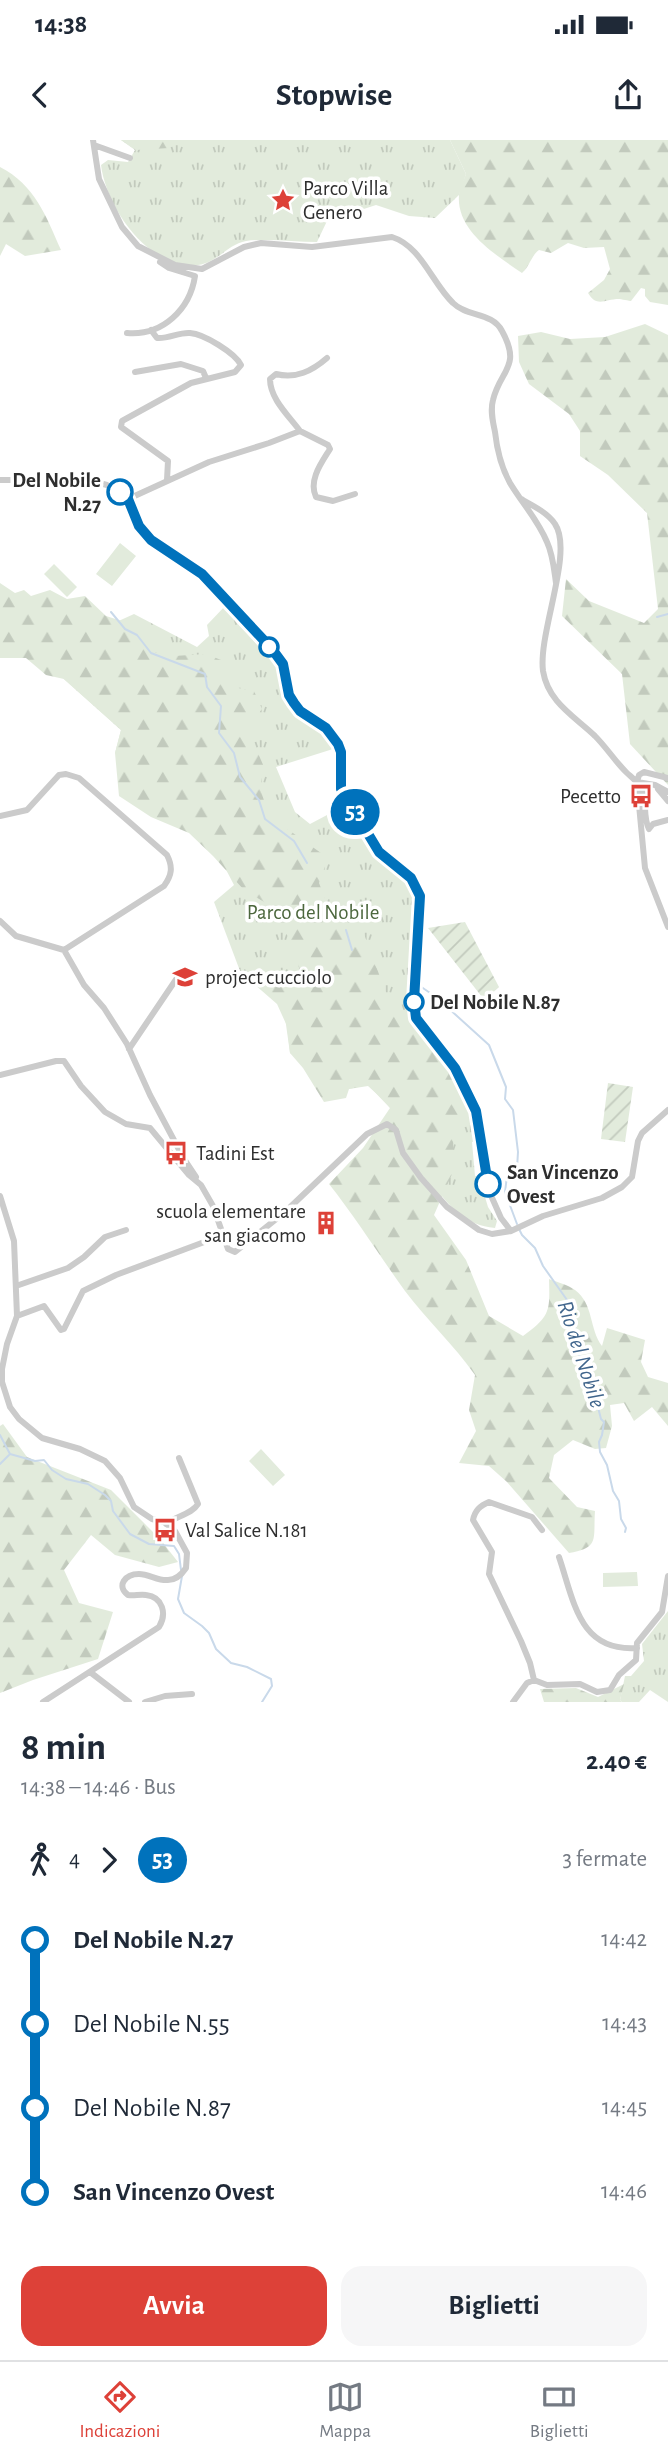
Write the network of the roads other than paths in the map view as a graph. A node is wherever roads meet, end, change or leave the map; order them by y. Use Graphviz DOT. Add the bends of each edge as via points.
graph roads {
  1 [pos="94,143"];
  2 [pos="130,158"];
  3 [pos="154,256"];
  4 [pos="151,330"];
  5 [pos="127,333"];
  6 [pos="327,358"];
  7 [pos="135,372"];
  8 [pos="206,378"];
  9 [pos="300,431"];
  10 [pos="0,480"];
  11 [pos="167,480"];
  12 [pos="355,494"];
  13 [pos="521,498"];
  14 [pos="128,499"];
  15 [pos="556,583"];
  16 [pos="668,778"];
  17 [pos="637,782"];
  18 [pos="655,785"];
  19 [pos="668,792"];
  20 [pos="668,801"];
  21 [pos="0,816"];
  22 [pos="668,820"];
  23 [pos="0,921"];
  24 [pos="668,928"];
  25 [pos="64,950"];
  26 [pos="184,974"];
  27 [pos="130,1049"];
  28 [pos="0,1074"];
  29 [pos="668,1110"];
  30 [pos="201,1185"];
  31 [pos="0,1195"];
  32 [pos="516,1229"];
  33 [pos="126,1230"];
  34 [pos="223,1235"];
  35 [pos="16,1286"];
  36 [pos="17,1316"];
  37 [pos="178,1458"];
  38 [pos="166,1524"];
  39 [pos="542,1530"];
  40 [pos="559,1557"];
  41 [pos="668,1576"];
  42 [pos="637,1648"];
  43 [pos="90,1672"];
  44 [pos="534,1680"];
  45 [pos="192,1694"];
  46 [pos="43,1702"];
  47 [pos="129,1702"];
  48 [pos="145,1702"];
  49 [pos="513,1702"];
  1 -- 2 [label="street"];
  1 -- 3 [label="street" via="99,179 115,214 133,241"];
  3 -- 4 [label="street" via="169,268 196,278 179,313"];
  3 -- 13 [label="street" via="196,269 261,243 312,247 387,237 402,241 454,304 492,320 503,331 511,363 491,409 500,460"];
  4 -- 5 [label="street"];
  4 -- 8 [label="street" via="157,338 195,334 239,360 235,372"];
  6 -- 9 [label="street" via="299,376 276,374 271,379 276,399"];
  7 -- 8 [label="street" via="181,364 203,371"];
  8 -- 11 [label="street" via="122,421 121,426 168,461"];
  9 -- 11 [label="street"];
  9 -- 12 [label="street" via="330,449 318,469 316,497 333,501"];
  10 -- 14 [label="street" via="88,480 107,485"];
  11 -- 14 [label="street"];
  13 -- 15 [label="street" via="547,542"];
  13 -- 15 [label="street" via="556,524 560,551"];
  14 -- 32 [label="street" via="139,526 151,540 202,574 272,649 283,664 294,703 326,728 338,744 341,789 379,852 411,878 420,896 416,1018 455,1068 476,1111 489,1191 501,1218"];
  15 -- 17 [label="street" via="542,651 545,682 556,701"];
  16 -- 17 [label="street" via="644,772"];
  17 -- 18 [label="street"];
  17 -- 22 [label="street" via="649,829"];
  17 -- 24 [label="street" via="645,868"];
  18 -- 19 [label="street"];
  18 -- 20 [label="street"];
  21 -- 25 [label="street" via="27,810 59,775 73,775 171,863 164,886"];
  23 -- 25 [label="street" via="16,936"];
  25 -- 27 [label="street"];
  26 -- 27 [label="street"];
  27 -- 30 [label="street" via="150,1096"];
  28 -- 30 [label="street" via="64,1061 105,1112 126,1124 150,1128"];
  29 -- 32 [label="street" via="642,1133 632,1177 622,1188"];
  30 -- 34 [label="street"];
  31 -- 35 [label="street" via="14,1241"];
  32 -- 34 [label="street" via="492,1234 479,1230 447,1207 421,1178 403,1153 396,1130 387,1124 367,1135 242,1248 231,1251"];
  33 -- 35 [label="street" via="105,1237 68,1268"];
  34 -- 36 [label="street" via="83,1291 64,1329 44,1306"];
  35 -- 36 [label="street"];
  36 -- 38 [label="street" via="2,1369 5,1396 13,1412 42,1438 105,1461 139,1513"];
  37 -- 38 [label="street" via="198,1504"];
  38 -- 43 [label="street" via="187,1553 182,1574 167,1581 141,1574 121,1584 124,1593 158,1601 162,1621 152,1633"];
  39 -- 44 [label="street" via="532,1517 489,1502 474,1514 492,1552 489,1574"];
  40 -- 42 [label="street" via="589,1633 613,1648"];
  41 -- 42 [label="street" via="662,1612 642,1634"];
  42 -- 44 [label="street" via="636,1660 607,1692 580,1684 547,1685"];
  43 -- 46 [label="street"];
  43 -- 47 [label="street"];
  44 -- 49 [label="street"];
  45 -- 48 [label="street"];
}
